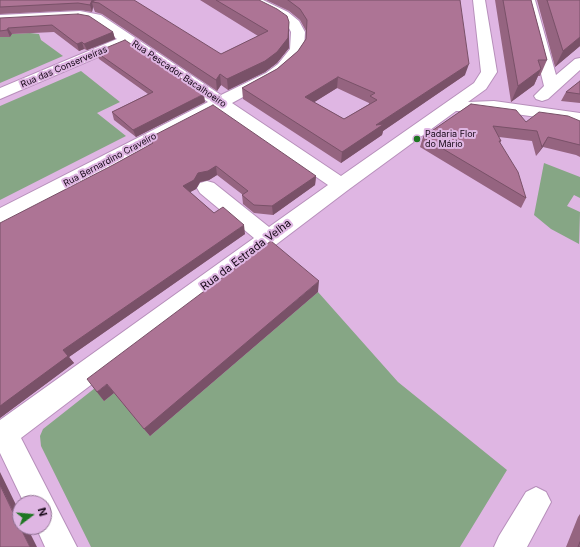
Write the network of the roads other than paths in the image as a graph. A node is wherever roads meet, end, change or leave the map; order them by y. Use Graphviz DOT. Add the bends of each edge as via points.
graph roads {
  1 [pos="253,0"];
  2 [pos="479,0"];
  3 [pos="529,0"];
  4 [pos="0,19"];
  5 [pos="128,40"];
  6 [pos="580,62"];
  7 [pos="489,72"];
  8 [pos="552,87"];
  9 [pos="0,94"];
  10 [pos="220,102"];
  11 [pos="494,106"];
  12 [pos="449,109"];
  13 [pos="525,111"];
  14 [pos="580,118"];
  15 [pos="341,185"];
  16 [pos="206,188"];
  17 [pos="0,218"];
  18 [pos="268,238"];
  19 [pos="2,436"];
  20 [pos="35,495"];
  21 [pos="536,502"];
  22 [pos="52,528"];
  23 [pos="61,547"];
  24 [pos="510,547"];
  1 -- 10 [label="street, Rua Bernardino Craveiro" via="294,24 298,32 297,49 283,67"];
  2 -- 7 [label="street"];
  3 -- 8 [label="street"];
  4 -- 5 [label="street, Rua Pescador Bacalhoeiro" via="89,16"];
  5 -- 9 [label="street, Rua das Conserveiras"];
  5 -- 10 [label="street, Rua Pescador Bacalhoeiro"];
  6 -- 8 [label="street"];
  7 -- 11 [label="street"];
  7 -- 12 [label="street, Rua da Estrada Velha" via="480,86"];
  8 -- 13 [label="street"];
  10 -- 15 [label="street, Rua Pescador Bacalhoeiro"];
  10 -- 17 [label="street, Rua Bernardino Craveiro"];
  11 -- 12 [label="street"];
  11 -- 13 [label="street"];
  12 -- 15 [label="street, Rua da Estrada Velha"];
  13 -- 14 [label="street"];
  15 -- 18 [label="street, Rua da Estrada Velha"];
  16 -- 18 [label="street"];
  18 -- 19 [label="street, Rua da Estrada Velha"];
  19 -- 20 [label="street"];
  21 -- 24 [label="street"];
  22 -- 23 [label="street"];
}
